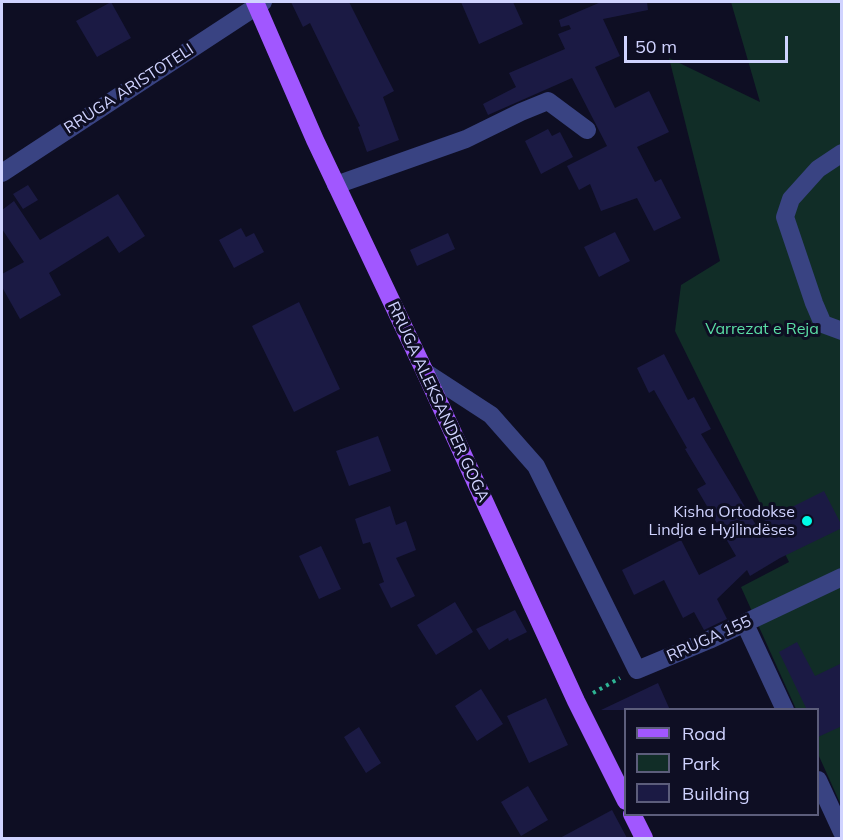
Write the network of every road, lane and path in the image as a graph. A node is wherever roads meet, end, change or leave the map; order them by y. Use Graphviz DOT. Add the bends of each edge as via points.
graph roads {
  1 [pos="258,3"];
  2 [pos="587,130"];
  3 [pos="842,153"];
  4 [pos="842,167"];
  5 [pos="818,169"];
  6 [pos="2,173"];
  7 [pos="336,185"];
  8 [pos="842,332"];
  9 [pos="426,372"];
  10 [pos="842,577"];
  11 [pos="745,624"];
  12 [pos="637,670"];
  13 [pos="576,701"];
  14 [pos="784,708"];
  15 [pos="819,782"];
  16 [pos="624,797"];
  17 [pos="633,816"];
  18 [pos="842,832"];
  19 [pos="644,838"];
  1 -- 6 [label="street, RRUGA ARISTOTELI"];
  1 -- 7 [label="main road, RRUGA ALEKSANDER GOGA"];
  2 -- 7 [label="street" via="548,101 466,139"];
  3 -- 5 [label="street"];
  4 -- 5 [label="street"];
  5 -- 8 [label="street" via="791,199 785,217 823,324"];
  7 -- 9 [label="main road, RRUGA ALEKSANDER GOGA"];
  9 -- 12 [label="street" via="491,415 536,466"];
  9 -- 13 [label="main road, RRUGA ALEKSANDER GOGA"];
  10 -- 11 [label="street, RRUGA 155"];
  11 -- 12 [label="street, RRUGA 155"];
  11 -- 14 [label="street"];
  12 -- 13 [label="path"];
  13 -- 16 [label="main road, RRUGA ALEKSANDER GOGA"];
  15 -- 18 [label="street"];
  17 -- 19 [label="main road"];
}
